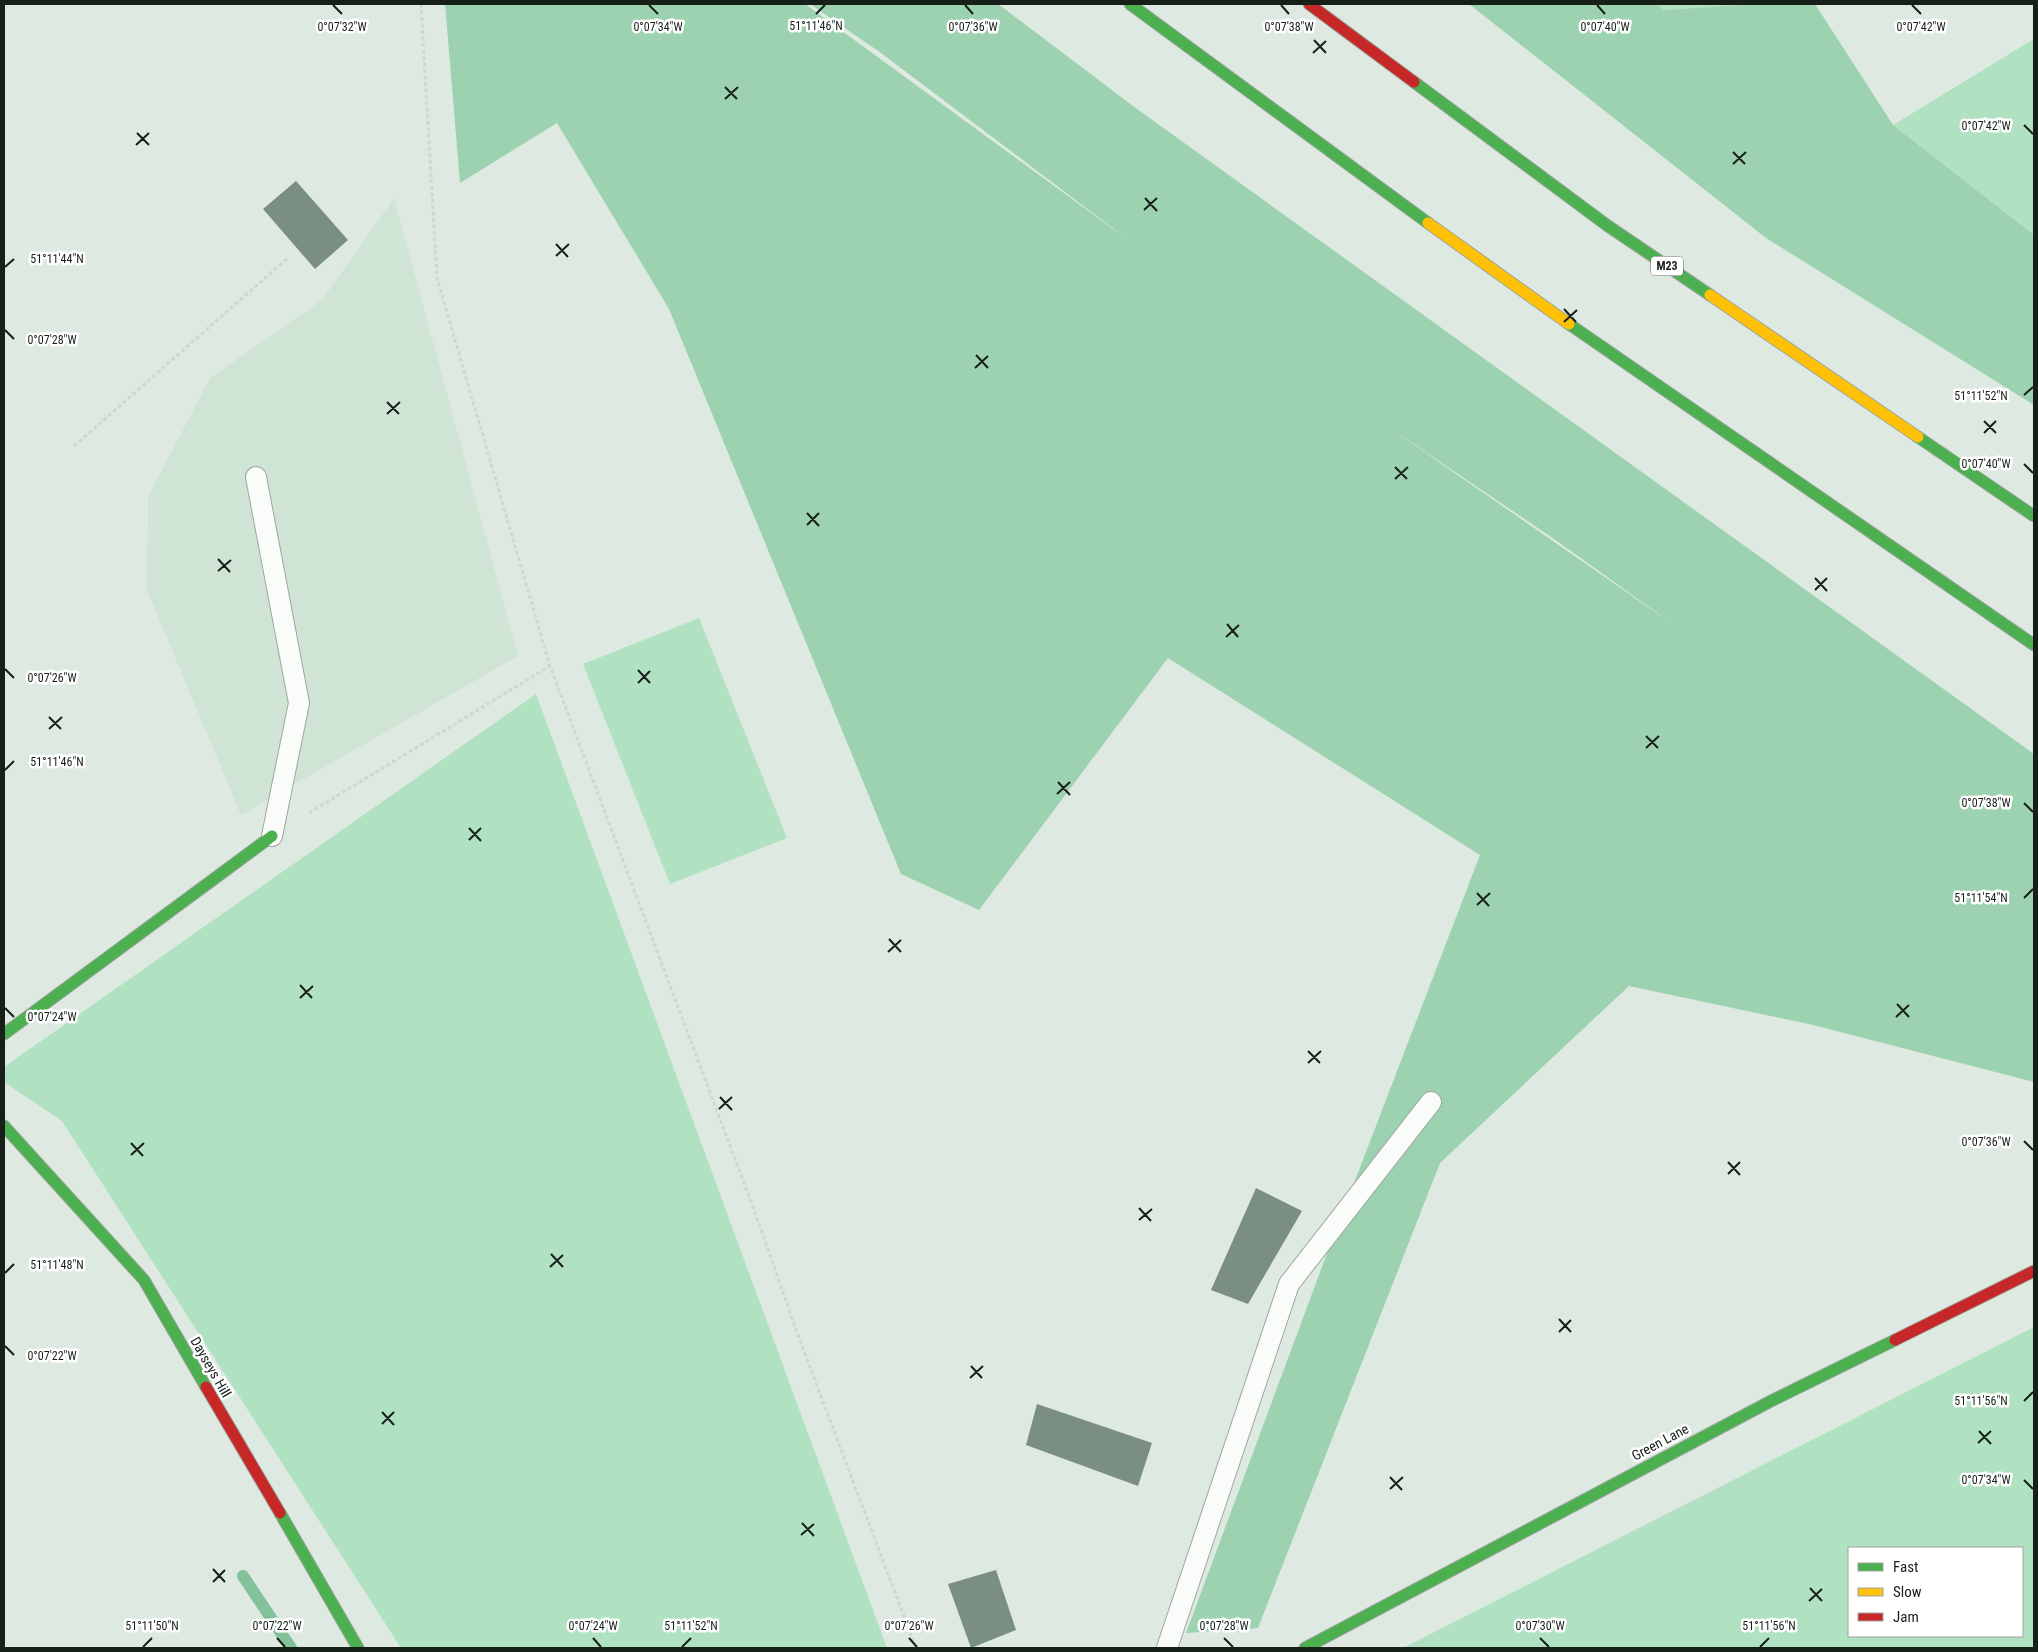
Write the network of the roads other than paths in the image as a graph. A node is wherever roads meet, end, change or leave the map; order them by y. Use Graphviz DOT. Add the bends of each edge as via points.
graph roads {
  1 [pos="1130,4"];
  2 [pos="1309,4"];
  3 [pos="256,477"];
  4 [pos="2034,516"];
  5 [pos="2034,644"];
  6 [pos="272,836"];
  7 [pos="4,1034"];
  8 [pos="1431,1102"];
  9 [pos="4,1126"];
  10 [pos="2034,1271"];
  11 [pos="358,1648"];
  12 [pos="1167,1648"];
  13 [pos="1305,1648"];
  1 -- 5 [label="main road" via="1525,294"];
  2 -- 4 [label="main road, M23" via="1608,226"];
  3 -- 6 [label="lane" via="299,703"];
  6 -- 7 [label="main road"];
  8 -- 12 [label="lane" via="1289,1284"];
  9 -- 11 [label="main road, Dayseys Hill" via="144,1280"];
  10 -- 13 [label="main road, Green Lane" via="1771,1400"];
}
